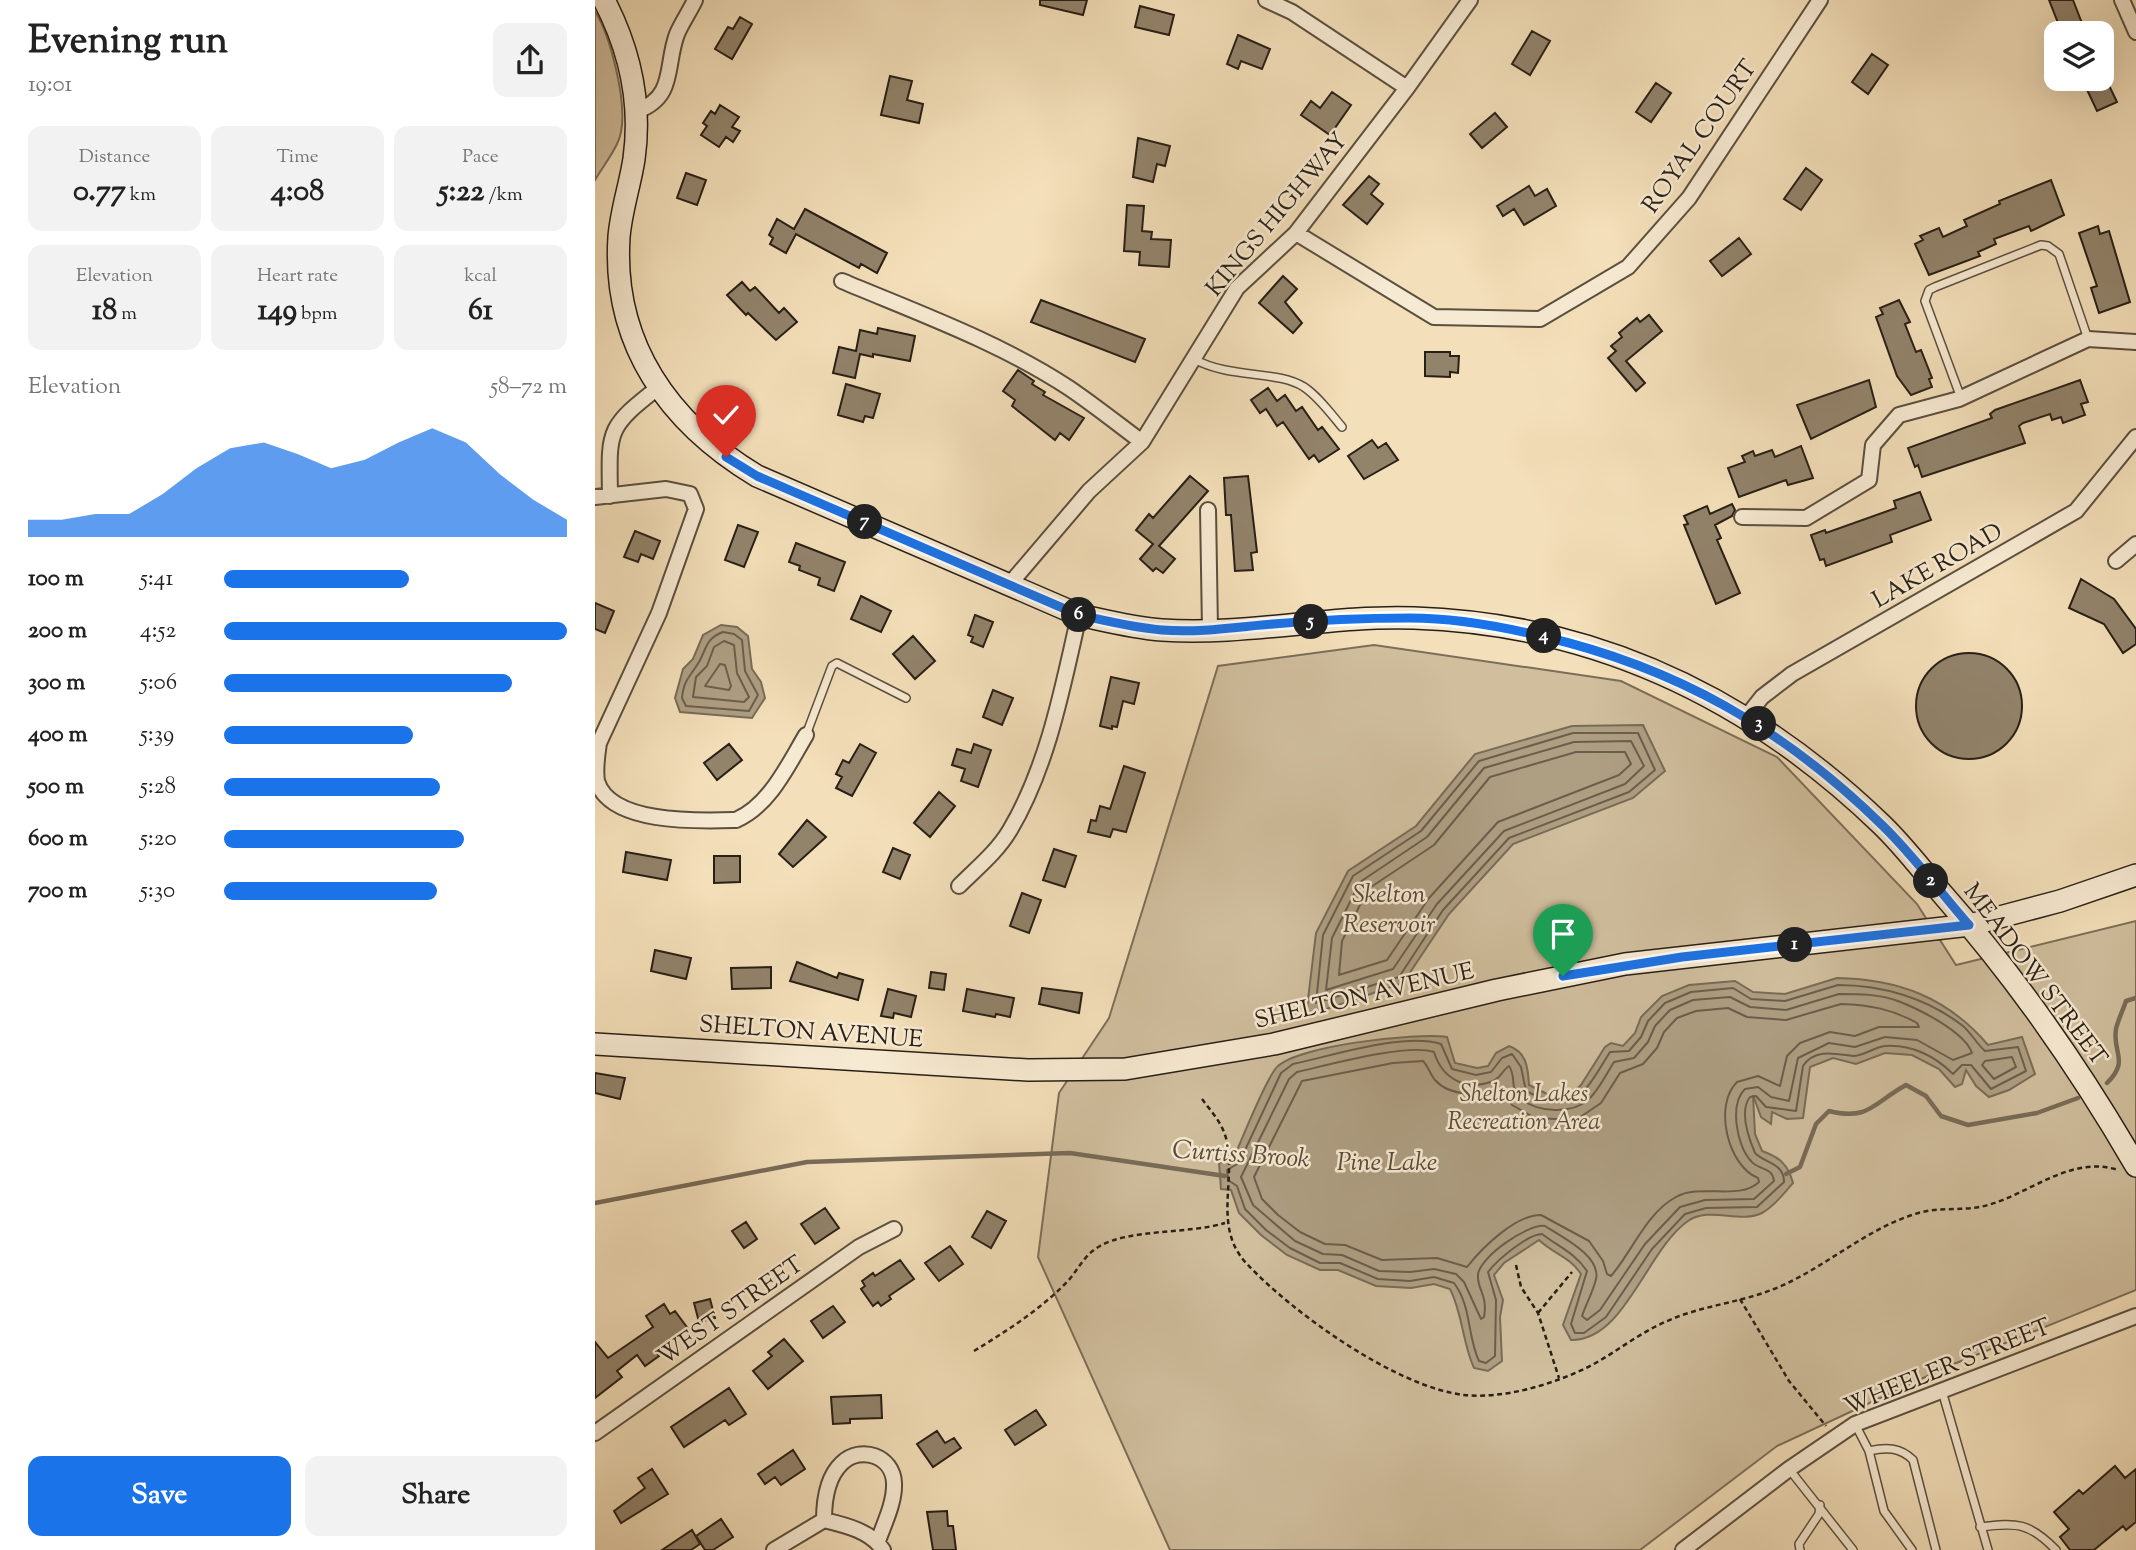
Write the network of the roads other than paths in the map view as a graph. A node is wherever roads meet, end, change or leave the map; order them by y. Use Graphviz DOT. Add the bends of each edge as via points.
graph roads {
  1 [pos="604,0"];
  2 [pos="695,0"];
  3 [pos="1266,0"];
  4 [pos="1470,0"];
  5 [pos="1820,0"];
  6 [pos="2122,0"];
  7 [pos="2136,32"];
  8 [pos="1407,88"];
  9 [pos="637,111"];
  10 [pos="1296,233"];
  11 [pos="842,281"];
  12 [pos="2088,339"];
  13 [pos="2136,342"];
  14 [pos="1193,359"];
  15 [pos="659,387"];
  16 [pos="1961,398"];
  17 [pos="1342,427"];
  18 [pos="2136,437"];
  19 [pos="1142,442"];
  20 [pos="602,496"];
  21 [pos="1208,510"];
  22 [pos="1742,517"];
  23 [pos="2136,544"];
  24 [pos="2116,561"];
  25 [pos="1010,585"];
  26 [pos="1079,615"];
  27 [pos="1210,629"];
  28 [pos="906,698"];
  29 [pos="1747,716"];
  30 [pos="806,735"];
  31 [pos="2136,875"];
  32 [pos="959,886"];
  33 [pos="1969,925"];
  34 [pos="595,1044"];
  35 [pos="2129,1168"];
  36 [pos="894,1229"];
  37 [pos="2136,1316"];
  38 [pos="1942,1391"];
  39 [pos="1855,1424"];
  40 [pos="595,1433"];
  41 [pos="1869,1451"];
  42 [pos="1789,1469"];
  43 [pos="1820,1505"];
  44 [pos="824,1520"];
  45 [pos="1980,1527"];
  46 [pos="881,1546"];
  47 [pos="1798,1548"];
  48 [pos="774,1550"];
  49 [pos="1683,1550"];
  50 [pos="1853,1550"];
  51 [pos="1912,1550"];
  52 [pos="1935,1550"];
  53 [pos="1988,1550"];
  54 [pos="2056,1550"];
  1 -- 9 [label="street, MEADOW STREET" via="625,47"];
  2 -- 9 [label="street" via="677,35 663,93 653,105"];
  3 -- 8 [label="street" via="1292,12"];
  4 -- 8 [label="street, KINGS HIGHWAY"];
  5 -- 10 [label="street, ROYAL COURT" via="1689,198 1628,267 1540,318 1434,317"];
  6 -- 7 [label="street"];
  8 -- 10 [label="street, KINGS HIGHWAY"];
  9 -- 15 [label="street, MEADOW STREET" via="619,236 621,285 632,334"];
  10 -- 14 [label="street, KINGS HIGHWAY" via="1237,288"];
  11 -- 19 [label="street" via="968,334 1067,387"];
  12 -- 13 [label="street"];
  12 -- 16 [label="street"];
  12 -- 16 [label="lane" via="2059,254 2048,246 1935,287 1926,301"];
  14 -- 17 [label="lane" via="1217,369 1290,381 1305,388"];
  14 -- 19 [label="street, KINGS HIGHWAY"];
  15 -- 20 [label="street" via="623,415 610,441"];
  15 -- 25 [label="street, MEADOW STREET" via="688,425 757,476"];
  16 -- 22 [label="street" via="1899,415 1873,445 1869,480 1806,518"];
  18 -- 29 [label="street, LAKE ROAD" via="2076,511 1792,674 1762,697"];
  19 -- 25 [label="street, KINGS HIGHWAY" via="1089,491"];
  20 -- 30 [label="street" via="666,489 690,494 696,509 663,600 599,743 597,783 619,806 638,814 736,820 750,814 765,798"];
  21 -- 27 [label="street"];
  23 -- 24 [label="street"];
  25 -- 26 [label="street, MEADOW STREET"];
  26 -- 27 [label="street, MEADOW STREET" via="1127,626"];
  26 -- 32 [label="street" via="1046,748 1010,829"];
  27 -- 29 [label="street, MEADOW STREET" via="1413,618 1500,626 1634,662"];
  28 -- 30 [label="lane" via="837,663"];
  29 -- 33 [label="street, MEADOW STREET" via="1791,746 1884,827"];
  31 -- 33 [label="street, SHELTON AVENUE"];
  33 -- 34 [label="street, SHELTON AVENUE" via="1625,964 1274,1044 1125,1069 1003,1069"];
  33 -- 35 [label="street, MEADOW STREET" via="2060,1045"];
  36 -- 40 [label="street, WEST STREET" via="859,1247"];
  37 -- 38 [label="street, WHEELER STREET"];
  38 -- 39 [label="street, WHEELER STREET"];
  38 -- 45 [label="lane"];
  39 -- 41 [label="lane"];
  39 -- 42 [label="street, WHEELER STREET"];
  41 -- 51 [label="lane" via="1884,1511"];
  41 -- 52 [label="lane" via="1884,1447 1913,1460"];
  42 -- 43 [label="lane"];
  42 -- 49 [label="street, WHEELER STREET"];
  43 -- 47 [label="lane"];
  43 -- 50 [label="lane"];
  44 -- 46 [label="street" via="852,1527"];
  44 -- 46 [label="street" via="829,1483 842,1463 859,1454 878,1456 887,1463 894,1480"];
  44 -- 48 [label="street"];
  45 -- 53 [label="lane"];
  45 -- 54 [label="lane" via="2021,1525 2037,1530"];
}
